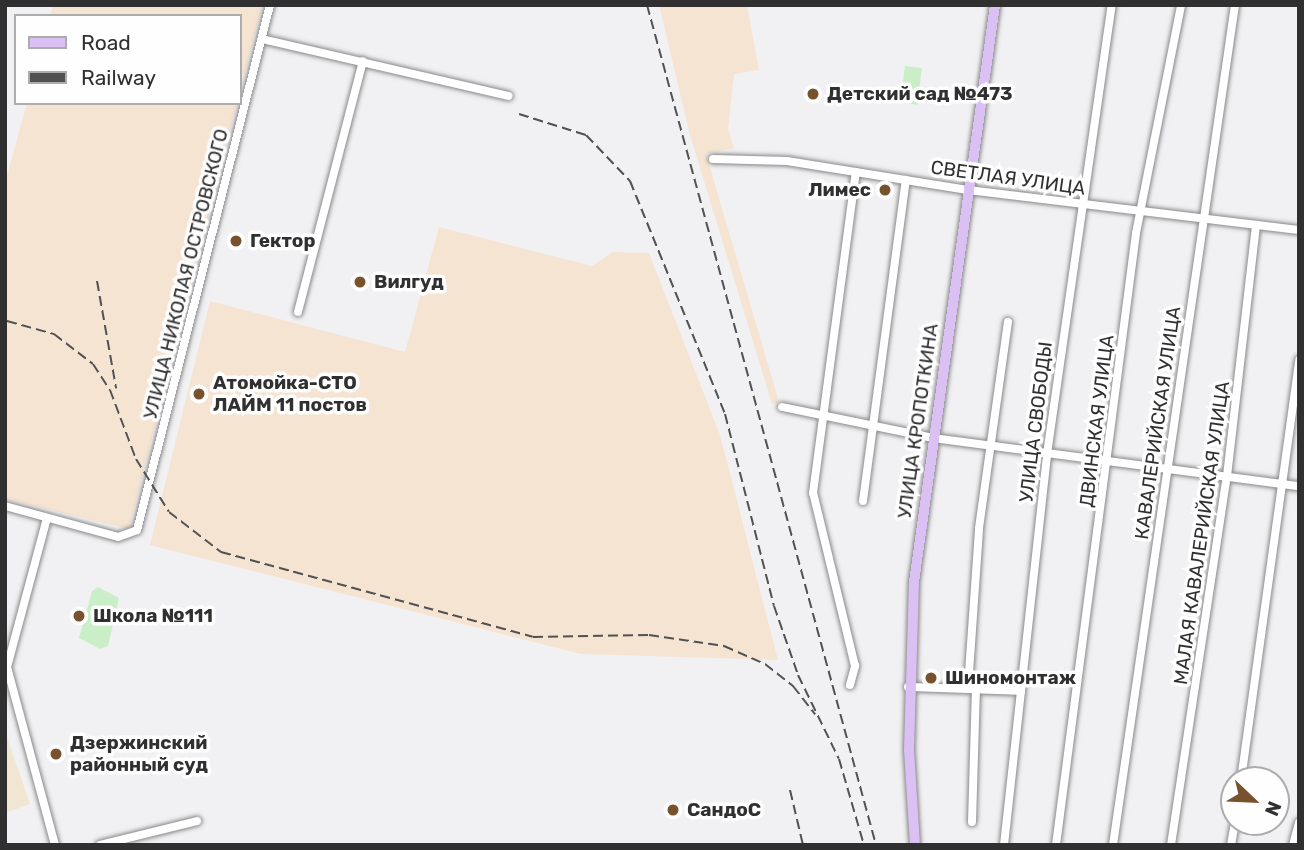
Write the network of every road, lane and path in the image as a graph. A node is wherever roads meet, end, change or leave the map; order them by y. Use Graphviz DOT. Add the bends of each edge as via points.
graph roads {
  1 [pos="270,5"];
  2 [pos="995,5"];
  3 [pos="1112,5"];
  4 [pos="1181,5"];
  5 [pos="1235,5"];
  6 [pos="262,40"];
  7 [pos="363,61"];
  8 [pos="509,96"];
  9 [pos="713,159"];
  10 [pos="856,172"];
  11 [pos="906,180"];
  12 [pos="968,190"];
  13 [pos="1081,204"];
  14 [pos="1140,211"];
  15 [pos="1201,217"];
  16 [pos="1256,225"];
  17 [pos="1299,230"];
  18 [pos="298,312"];
  19 [pos="1008,322"];
  20 [pos="1299,360"];
  21 [pos="782,407"];
  22 [pos="822,416"];
  23 [pos="875,427"];
  24 [pos="933,438"];
  25 [pos="988,446"];
  26 [pos="1047,454"];
  27 [pos="1110,462"];
  28 [pos="1166,469"];
  29 [pos="1227,476"];
  30 [pos="1283,484"];
  31 [pos="1299,486"];
  32 [pos="863,501"];
  33 [pos="5,506"];
  34 [pos="47,518"];
  35 [pos="6,668"];
  36 [pos="850,685"];
  37 [pos="908,687"];
  38 [pos="972,688"];
  39 [pos="1021,691"];
  40 [pos="1243,766"];
  41 [pos="197,821"];
  42 [pos="972,822"];
  43 [pos="1299,823"];
  44 [pos="55,845"];
  45 [pos="100,845"];
  46 [pos="915,845"];
  47 [pos="1004,845"];
  48 [pos="1056,845"];
  49 [pos="1113,845"];
  50 [pos="1171,845"];
  51 [pos="1293,845"];
  1 -- 6 [label="street, УЛИЦА НИКОЛАЯ ОСТРОВСКОГО"];
  2 -- 12 [label="main road, УЛИЦА КРОПОТКИНА"];
  3 -- 13 [label="street, УЛИЦА СВОБОДЫ"];
  4 -- 14 [label="street, ДВИНСКАЯ УЛИЦА" via="1159,105 1152,170"];
  5 -- 15 [label="street, КАВАЛЕРИЙСКАЯ УЛИЦА"];
  6 -- 7 [label="street"];
  6 -- 34 [label="street, УЛИЦА НИКОЛАЯ ОСТРОВСКОГО" via="140,524 133,533 118,537"];
  7 -- 8 [label="street"];
  7 -- 18 [label="street"];
  9 -- 10 [label="street, СВЕТЛАЯ УЛИЦА" via="787,161"];
  10 -- 11 [label="street, СВЕТЛАЯ УЛИЦА"];
  10 -- 22 [label="street"];
  11 -- 12 [label="street, СВЕТЛАЯ УЛИЦА"];
  11 -- 23 [label="street"];
  12 -- 13 [label="street, СВЕТЛАЯ УЛИЦА"];
  12 -- 24 [label="main road, УЛИЦА КРОПОТКИНА"];
  13 -- 14 [label="street, СВЕТЛАЯ УЛИЦА"];
  13 -- 26 [label="street, УЛИЦА СВОБОДЫ"];
  14 -- 15 [label="street, СВЕТЛАЯ УЛИЦА"];
  14 -- 27 [label="street, ДВИНСКАЯ УЛИЦА"];
  15 -- 16 [label="street, СВЕТЛАЯ УЛИЦА"];
  15 -- 28 [label="street, КАВАЛЕРИЙСКАЯ УЛИЦА"];
  16 -- 17 [label="street, СВЕТЛАЯ УЛИЦА"];
  16 -- 29 [label="street, МАЛАЯ КАВАЛЕРИЙСКАЯ УЛИЦА"];
  19 -- 25 [label="street"];
  20 -- 30 [label="street"];
  21 -- 22 [label="street"];
  22 -- 23 [label="street"];
  22 -- 36 [label="street" via="813,493 855,666"];
  23 -- 24 [label="street"];
  23 -- 32 [label="street"];
  24 -- 25 [label="street"];
  24 -- 37 [label="main road, УЛИЦА КРОПОТКИНА" via="914,582"];
  25 -- 26 [label="street"];
  25 -- 38 [label="street"];
  26 -- 27 [label="street"];
  26 -- 39 [label="street, УЛИЦА СВОБОДЫ"];
  27 -- 28 [label="street"];
  27 -- 48 [label="street, ДВИНСКАЯ УЛИЦА"];
  28 -- 29 [label="street"];
  28 -- 49 [label="street, КАВАЛЕРИЙСКАЯ УЛИЦА"];
  29 -- 30 [label="street"];
  29 -- 50 [label="street, МАЛАЯ КАВАЛЕРИЙСКАЯ УЛИЦА"];
  30 -- 31 [label="street"];
  30 -- 40 [label="street"];
  33 -- 34 [label="street"];
  34 -- 35 [label="street"];
  35 -- 44 [label="street"];
  37 -- 38 [label="street"];
  37 -- 46 [label="main road, УЛИЦА КРОПОТКИНА"];
  38 -- 39 [label="street"];
  38 -- 42 [label="street"];
  39 -- 47 [label="street, УЛИЦА СВОБОДЫ"];
  41 -- 45 [label="street"];
  43 -- 51 [label="street"];
}
